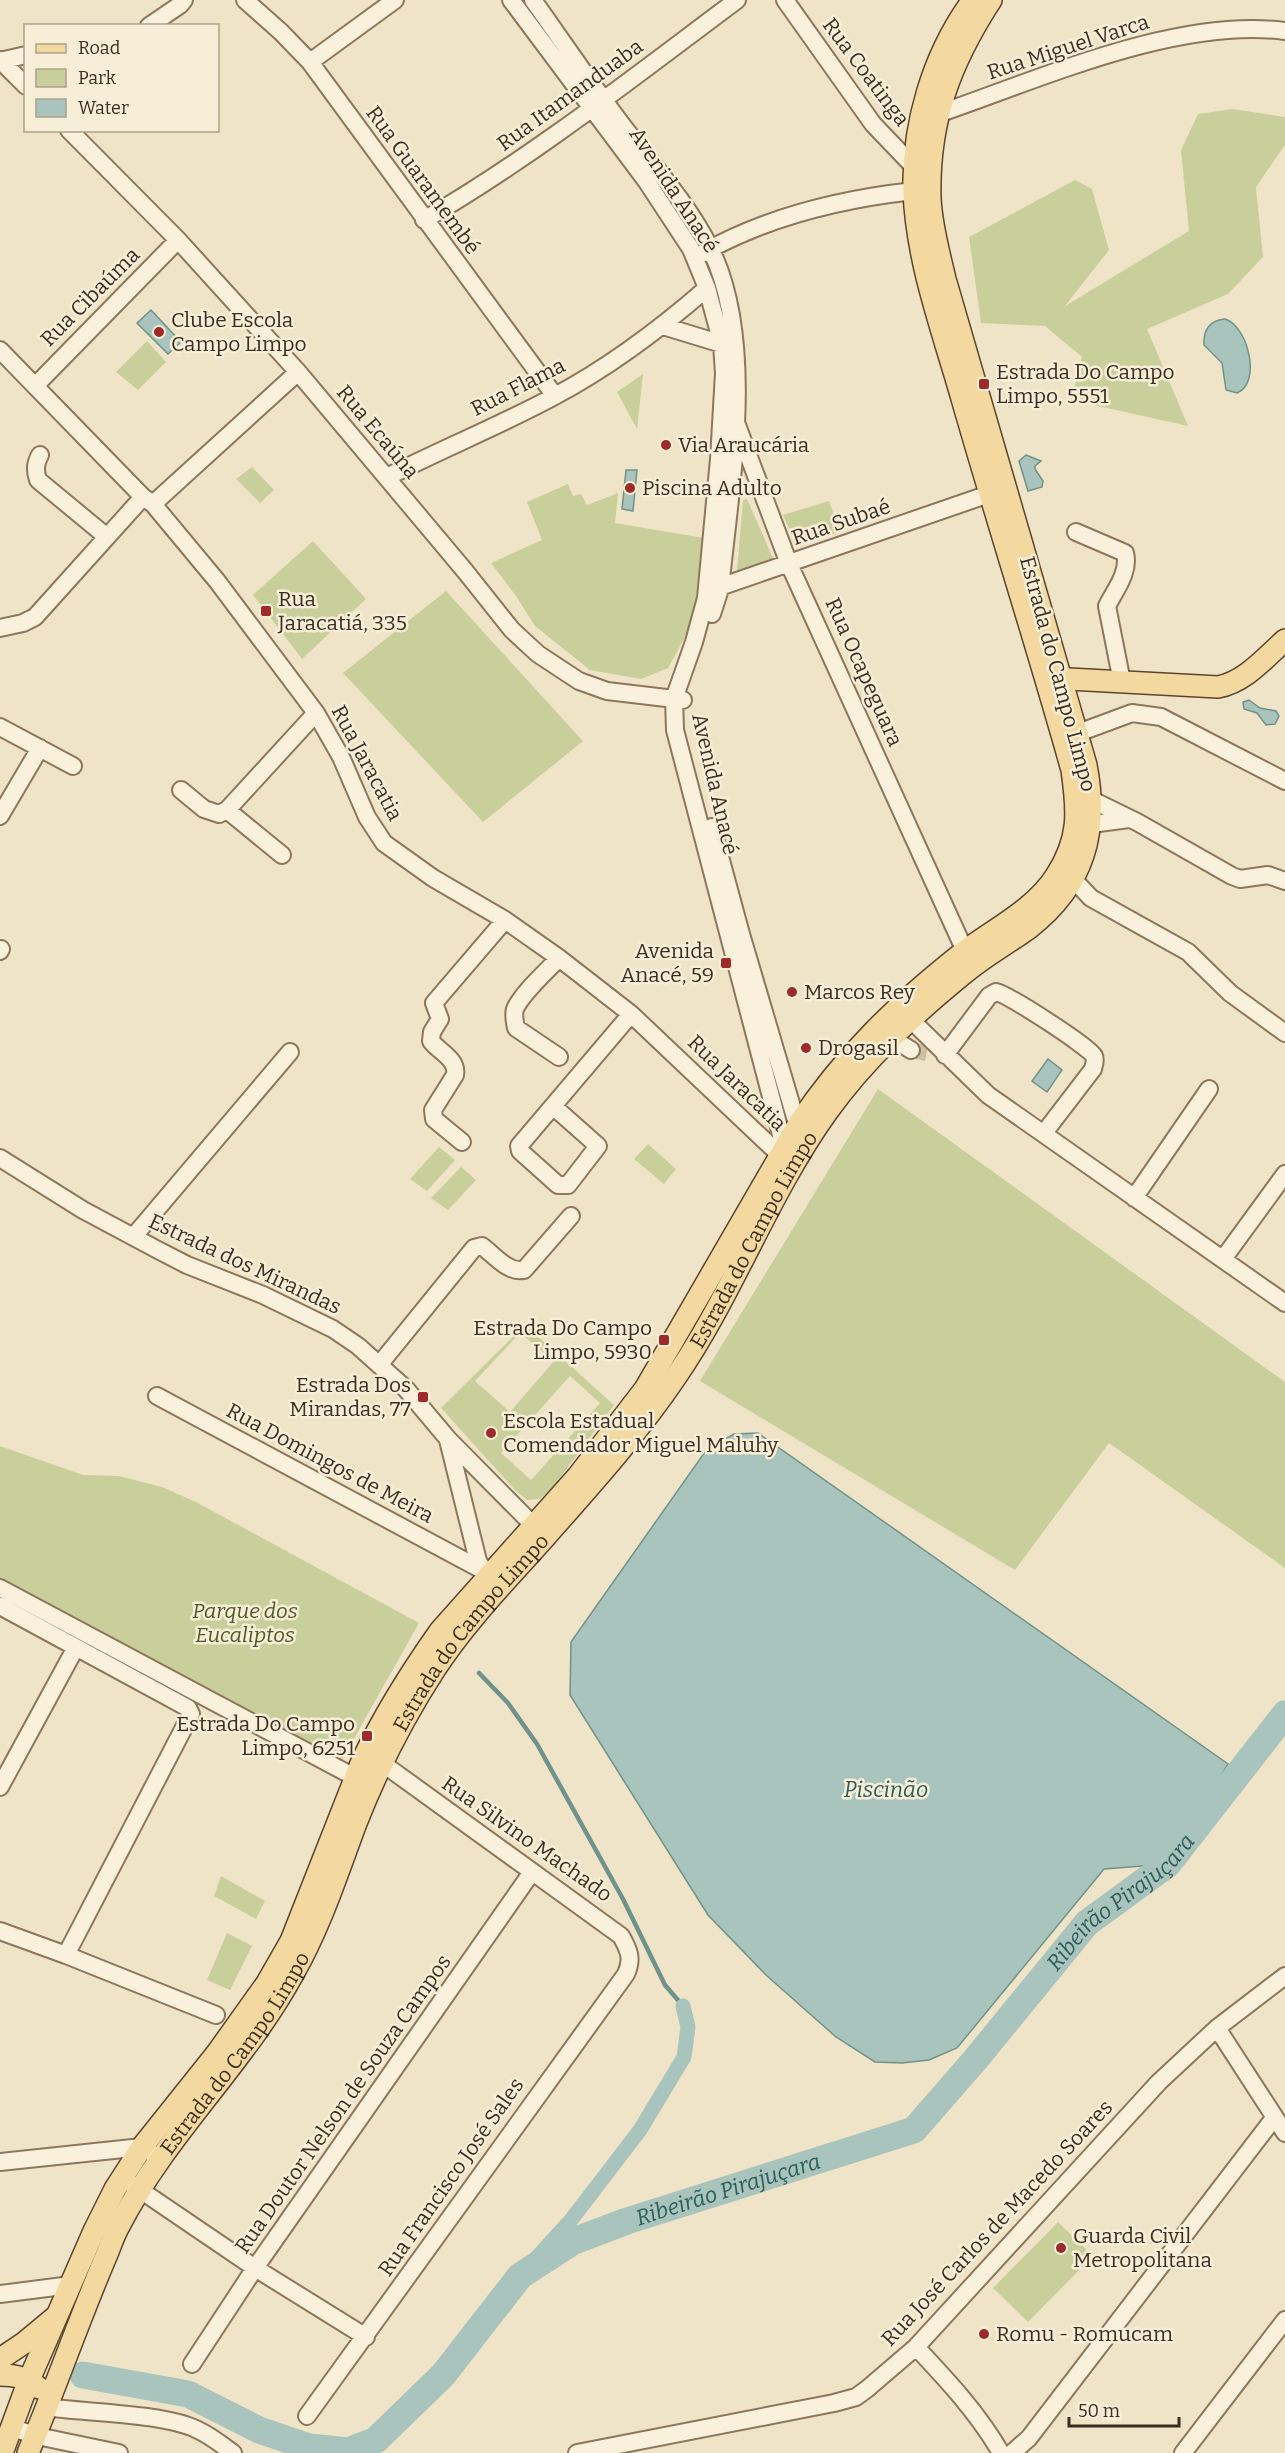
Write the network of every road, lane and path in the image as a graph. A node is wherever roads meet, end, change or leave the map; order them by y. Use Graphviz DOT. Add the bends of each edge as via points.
graph roads {
  1 [pos="184,0"];
  2 [pos="245,0"];
  3 [pos="395,0"];
  4 [pos="511,0"];
  5 [pos="533,0"];
  6 [pos="737,0"];
  7 [pos="785,0"];
  8 [pos="973,0"];
  9 [pos="991,0"];
  10 [pos="152,24"];
  11 [pos="1285,31"];
  12 [pos="24,55"];
  13 [pos="0,61"];
  14 [pos="310,62"];
  15 [pos="24,84"];
  16 [pos="598,104"];
  17 [pos="938,114"];
  18 [pos="71,132"];
  19 [pos="915,168"];
  20 [pos="914,191"];
  21 [pos="424,220"];
  22 [pos="178,240"];
  23 [pos="710,248"];
  24 [pos="694,257"];
  25 [pos="706,288"];
  26 [pos="663,326"];
  27 [pos="722,344"];
  28 [pos="0,350"];
  29 [pos="298,372"];
  30 [pos="35,386"];
  31 [pos="555,396"];
  32 [pos="729,419"];
  33 [pos="40,454"];
  34 [pos="387,477"];
  35 [pos="989,494"];
  36 [pos="148,500"];
  37 [pos="1076,532"];
  38 [pos="107,537"];
  39 [pos="789,564"];
  40 [pos="713,590"];
  41 [pos="0,628"];
  42 [pos="1285,640"];
  43 [pos="1054,678"];
  44 [pos="1122,682"];
  45 [pos="679,700"];
  46 [pos="316,713"];
  47 [pos="0,727"];
  48 [pos="1078,733"];
  49 [pos="40,748"];
  50 [pos="688,756"];
  51 [pos="73,766"];
  52 [pos="1285,781"];
  53 [pos="181,790"];
  54 [pos="1092,800"];
  55 [pos="227,810"];
  56 [pos="0,816"];
  57 [pos="1129,819"];
  58 [pos="1090,824"];
  59 [pos="282,855"];
  60 [pos="1285,881"];
  61 [pos="1067,888"];
  62 [pos="505,920"];
  63 [pos="965,951"];
  64 [pos="560,958"];
  65 [pos="631,1014"];
  66 [pos="909,1018"];
  67 [pos="1285,1033"];
  68 [pos="890,1037"];
  69 [pos="911,1050"];
  70 [pos="290,1052"];
  71 [pos="938,1055"];
  72 [pos="559,1057"];
  73 [pos="1209,1089"];
  74 [pos="554,1107"];
  75 [pos="798,1125"];
  76 [pos="1044,1133"];
  77 [pos="462,1142"];
  78 [pos="790,1155"];
  79 [pos="0,1158"];
  80 [pos="1285,1174"];
  81 [pos="1134,1198"];
  82 [pos="571,1216"];
  83 [pos="134,1236"];
  84 [pos="1223,1259"];
  85 [pos="1285,1303"];
  86 [pos="379,1365"];
  87 [pos="157,1396"];
  88 [pos="448,1439"];
  89 [pos="539,1531"];
  90 [pos="490,1577"];
  91 [pos="0,1588"];
  92 [pos="0,1606"];
  93 [pos="75,1649"];
  94 [pos="381,1763"];
  95 [pos="345,1772"];
  96 [pos="0,1787"];
  97 [pos="532,1872"];
  98 [pos="0,1931"];
  99 [pos="66,1955"];
  100 [pos="631,1964"];
  101 [pos="1285,1976"];
  102 [pos="216,2015"];
  103 [pos="1217,2028"];
  104 [pos="1274,2118"];
  105 [pos="1285,2133"];
  106 [pos="142,2147"];
  107 [pos="160,2160"];
  108 [pos="0,2162"];
  109 [pos="122,2178"];
  110 [pos="141,2190"];
  111 [pos="255,2268"];
  112 [pos="71,2285"];
  113 [pos="0,2294"];
  114 [pos="59,2313"];
  115 [pos="1285,2320"];
  116 [pos="366,2337"];
  117 [pos="916,2346"];
  118 [pos="0,2359"];
  119 [pos="192,2364"];
  120 [pos="0,2374"];
  121 [pos="29,2380"];
  122 [pos="9,2403"];
  123 [pos="47,2404"];
  124 [pos="307,2416"];
  125 [pos="6,2426"];
  126 [pos="38,2445"];
  127 [pos="213,2445"];
  128 [pos="2,2453"];
  129 [pos="119,2453"];
  130 [pos="233,2453"];
  131 [pos="577,2453"];
  132 [pos="1001,2453"];
  133 [pos="1012,2453"];
  134 [pos="1183,2453"];
  1 -- 10 [label="street"];
  2 -- 14 [label="street, Rua Guaramembé"];
  3 -- 14 [label="street"];
  4 -- 16 [label="street, Avenida Anacé"];
  5 -- 16 [label="street, Avenida Anacé"];
  6 -- 16 [label="street, Rua Itamanduaba"];
  7 -- 19 [label="street, Rua Coatinga" via="873,124"];
  8 -- 19 [label="main road, Estrada do Campo Limpo" via="947,42 934,73 920,125"];
  9 -- 17 [label="main road, Estrada do Campo Limpo" via="967,37"];
  11 -- 17 [label="street, Rua Miguel Varca" via="1213,30 1168,39 1090,61"];
  12 -- 13 [label="street"];
  13 -- 15 [label="street"];
  14 -- 21 [label="street, Rua Guaramembé"];
  16 -- 21 [label="street, Rua Itamanduaba"];
  16 -- 23 [label="street, Avenida Anacé" via="690,215"];
  16 -- 24 [label="street, Avenida Anacé"];
  17 -- 43 [label="main road, Estrada do Campo Limpo" via="930,200 935,235"];
  18 -- 22 [label="street, Rua Ecaúna"];
  19 -- 20 [label="main road, Estrada do Campo Limpo"];
  20 -- 23 [label="street" via="851,200 795,215 735,235"];
  20 -- 35 [label="main road, Estrada do Campo Limpo" via="918,240"];
  21 -- 31 [label="street, Rua Guaramembé"];
  22 -- 29 [label="street, Rua Ecaúna"];
  22 -- 30 [label="street, Rua Cibaúma"];
  23 -- 24 [label="street"];
  23 -- 32 [label="street, Avenida Anacé" via="721,278 735,348"];
  24 -- 25 [label="street, Avenida Anacé"];
  25 -- 26 [label="street, Rua Flama"];
  25 -- 27 [label="street, Avenida Anacé"];
  26 -- 27 [label="street"];
  26 -- 31 [label="street, Rua Flama"];
  27 -- 32 [label="street, Avenida Anacé"];
  28 -- 30 [label="street, Rua Jaracatia"];
  29 -- 34 [label="street, Rua Ecaúna"];
  29 -- 36 [label="street"];
  30 -- 36 [label="street, Rua Jaracatia"];
  31 -- 34 [label="street, Rua Flama"];
  32 -- 39 [label="street, Rua Ocapeguara"];
  32 -- 40 [label="street, Avenida Anacé"];
  33 -- 38 [label="street" via="35,471 38,480"];
  34 -- 45 [label="street, Rua Ecaúna" via="512,630 538,654 579,681 607,691"];
  35 -- 39 [label="street, Rua Subaé"];
  35 -- 43 [label="main road, Estrada do Campo Limpo"];
  36 -- 38 [label="street"];
  36 -- 46 [label="street, Rua Jaracatia" via="217,581"];
  37 -- 44 [label="street" via="1125,553 1121,584 1107,606"];
  38 -- 41 [label="street" via="35,617"];
  39 -- 40 [label="street, Rua Subaé"];
  39 -- 63 [label="street, Rua Ocapeguara"];
  40 -- 45 [label="street, Avenida Anacé"];
  42 -- 44 [label="main road" via="1229,685"];
  43 -- 44 [label="main road"];
  43 -- 48 [label="main road, Estrada do Campo Limpo"];
  43 -- 63 [label="main road, Estrada do Campo Limpo" via="1077,804 1076,828 1057,875 1045,891"];
  45 -- 50 [label="street, Avenida Anacé"];
  46 -- 55 [label="street"];
  46 -- 62 [label="street, Rua Jaracatia" via="341,757 367,817 384,843"];
  47 -- 49 [label="street"];
  48 -- 52 [label="street" via="1132,713 1161,717"];
  48 -- 54 [label="main road, Estrada do Campo Limpo"];
  49 -- 51 [label="street"];
  49 -- 56 [label="street"];
  50 -- 75 [label="street, Avenida Anacé"];
  50 -- 78 [label="street, Avenida Anacé" via="761,1064"];
  53 -- 55 [label="street" via="212,813"];
  54 -- 57 [label="street"];
  54 -- 58 [label="main road, Estrada do Campo Limpo"];
  55 -- 59 [label="street"];
  57 -- 58 [label="street"];
  57 -- 60 [label="street" via="1232,876 1240,879 1268,875"];
  58 -- 61 [label="main road, Estrada do Campo Limpo" via="1082,859"];
  61 -- 66 [label="main road, Estrada do Campo Limpo" via="1035,923 975,964"];
  61 -- 67 [label="street" via="1188,952 1239,1000"];
  62 -- 64 [label="street, Rua Jaracatia"];
  62 -- 77 [label="street" via="434,1005 440,1019 431,1041 456,1070 433,1110 434,1119"];
  63 -- 75 [label="main road, Estrada do Campo Limpo" via="860,1044"];
  64 -- 65 [label="street, Rua Jaracatia"];
  64 -- 72 [label="street" via="527,992 514,1018 516,1028"];
  65 -- 74 [label="street"];
  65 -- 78 [label="street, Rua Jaracatia"];
  66 -- 68 [label="main road, Estrada do Campo Limpo"];
  66 -- 71 [label="street"];
  68 -- 69 [label="street"];
  68 -- 78 [label="main road, Estrada do Campo Limpo"];
  70 -- 83 [label="street"];
  71 -- 76 [label="street"];
  71 -- 76 [label="street" via="993,993 1001,993 1092,1054 1093,1069"];
  73 -- 81 [label="street"];
  74 -- 74 [label="street" via="519,1148 564,1187 598,1146"];
  75 -- 78 [label="main road, Estrada do Campo Limpo"];
  76 -- 81 [label="street"];
  78 -- 89 [label="main road, Estrada do Campo Limpo" via="707,1327 680,1372 643,1422"];
  79 -- 83 [label="street, Estrada dos Mirandas"];
  80 -- 84 [label="street"];
  81 -- 84 [label="street"];
  82 -- 86 [label="street" via="525,1270 510,1268 482,1246 474,1248"];
  83 -- 86 [label="street, Estrada dos Mirandas" via="333,1329"];
  84 -- 85 [label="street"];
  86 -- 88 [label="street, Estrada dos Mirandas" via="423,1407"];
  87 -- 90 [label="street, Rua Domingos de Meira"];
  88 -- 89 [label="street, Estrada dos Mirandas"];
  88 -- 90 [label="street, Estrada dos Mirandas"];
  89 -- 90 [label="main road, Estrada do Campo Limpo"];
  90 -- 94 [label="main road, Estrada do Campo Limpo" via="471,1619 436,1667"];
  90 -- 106 [label="main road, Estrada do Campo Limpo" via="433,1641 375,1734 291,1941 267,1983 217,2054"];
  91 -- 95 [label="street"];
  92 -- 93 [label="street"];
  93 -- 96 [label="street"];
  93 -- 99 [label="street" via="188,1708 192,1714"];
  94 -- 97 [label="street, Rua Silvino Machado"];
  94 -- 107 [label="main road, Estrada do Campo Limpo" via="296,1970 275,2005"];
  97 -- 100 [label="street, Rua Silvino Machado" via="621,1936"];
  97 -- 111 [label="street, Rua Doutor Nelson de Souza Campos"];
  98 -- 99 [label="street"];
  99 -- 102 [label="street"];
  100 -- 116 [label="street, Rua Francisco José Sales"];
  101 -- 103 [label="street, Rua José Carlos de Macedo Soares"];
  103 -- 104 [label="street"];
  103 -- 117 [label="street, Rua José Carlos de Macedo Soares" via="1159,2082"];
  104 -- 105 [label="street"];
  104 -- 133 [label="street" via="1035,2430"];
  106 -- 107 [label="street"];
  106 -- 108 [label="street"];
  106 -- 109 [label="main road, Estrada do Campo Limpo"];
  107 -- 110 [label="main road, Estrada do Campo Limpo"];
  109 -- 110 [label="street"];
  109 -- 112 [label="main road, Estrada do Campo Limpo"];
  110 -- 111 [label="street"];
  110 -- 123 [label="main road, Estrada do Campo Limpo" via="118,2226"];
  111 -- 116 [label="street"];
  111 -- 119 [label="street, Rua Doutor Nelson de Souza Campos"];
  112 -- 113 [label="street"];
  112 -- 114 [label="main road, Estrada do Campo Limpo"];
  114 -- 118 [label="main road"];
  114 -- 121 [label="main road, Estrada do Campo Limpo"];
  115 -- 134 [label="street"];
  116 -- 124 [label="street, Rua Francisco José Sales"];
  117 -- 131 [label="street, Rua José Carlos de Macedo Soares" via="856,2397"];
  117 -- 132 [label="street" via="985,2425"];
  120 -- 121 [label="main road"];
  121 -- 122 [label="main road, Estrada do Campo Limpo"];
  121 -- 123 [label="main road" via="40,2389"];
  122 -- 123 [label="main road"];
  122 -- 125 [label="main road, Estrada do Campo Limpo"];
  123 -- 126 [label="main road, Estrada do Campo Limpo"];
  123 -- 127 [label="street" via="183,2424"];
  125 -- 126 [label="street"];
  125 -- 128 [label="main road, Estrada do Campo Limpo"];
  126 -- 129 [label="street"];
  127 -- 130 [label="street"];
}
